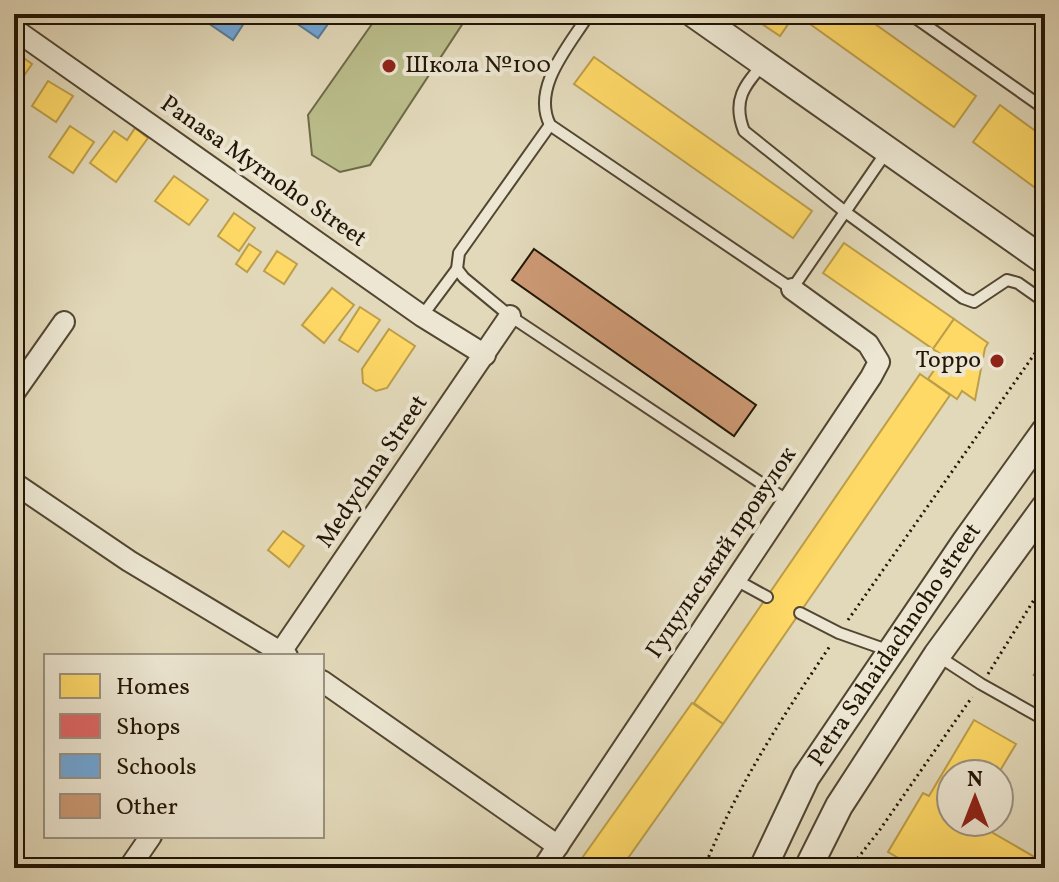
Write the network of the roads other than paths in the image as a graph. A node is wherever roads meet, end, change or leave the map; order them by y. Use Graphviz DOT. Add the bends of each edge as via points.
graph roads {
  1 [pos="589,14"];
  2 [pos="694,14"];
  3 [pos="910,14"];
  4 [pos="14,29"];
  5 [pos="765,61"];
  6 [pos="1045,109"];
  7 [pos="550,125"];
  8 [pos="887,151"];
  9 [pos="844,211"];
  10 [pos="1045,261"];
  11 [pos="457,269"];
  12 [pos="792,289"];
  13 [pos="1045,302"];
  14 [pos="422,316"];
  15 [pos="510,316"];
  16 [pos="64,322"];
  17 [pos="485,355"];
  18 [pos="14,393"];
  19 [pos="1045,431"];
  20 [pos="16,490"];
  21 [pos="788,501"];
  22 [pos="1045,507"];
  23 [pos="736,580"];
  24 [pos="767,597"];
  25 [pos="800,613"];
  26 [pos="892,651"];
  27 [pos="280,654"];
  28 [pos="283,654"];
  29 [pos="937,655"];
  30 [pos="324,682"];
  31 [pos="1045,720"];
  32 [pos="150,838"];
  33 [pos="558,846"];
  34 [pos="129,868"];
  35 [pos="543,868"];
  36 [pos="763,868"];
  37 [pos="808,868"];
  1 -- 7 [label="lane" via="545,89"];
  2 -- 5 [label="street"];
  3 -- 6 [label="lane"];
  4 -- 14 [label="street, Panasa Myrnoho Street"];
  5 -- 8 [label="street"];
  5 -- 9 [label="lane" via="742,95 738,115 744,131"];
  7 -- 11 [label="lane" via="459,253"];
  7 -- 12 [label="lane"];
  8 -- 9 [label="lane"];
  8 -- 10 [label="street"];
  9 -- 12 [label="lane"];
  9 -- 13 [label="lane" via="968,301 1007,280"];
  11 -- 14 [label="lane"];
  11 -- 15 [label="lane"];
  12 -- 21 [label="street, Гуцульський провулок" via="868,344 879,362"];
  14 -- 17 [label="street, Panasa Myrnoho Street"];
  15 -- 17 [label="street, Medychna Street"];
  15 -- 21 [label="lane"];
  16 -- 18 [label="street"];
  17 -- 28 [label="street, Medychna Street"];
  19 -- 26 [label="street, Petra Sahaidachnoho street"];
  20 -- 27 [label="street"];
  21 -- 23 [label="street, Гуцульський провулок"];
  22 -- 29 [label="street, Petra Sahaidachnoho street"];
  23 -- 24 [label="lane"];
  23 -- 33 [label="street, Гуцульський провулок"];
  25 -- 26 [label="lane"];
  26 -- 36 [label="street, Petra Sahaidachnoho street" via="806,777"];
  29 -- 31 [label="lane"];
  29 -- 37 [label="street, Petra Sahaidachnoho street" via="839,806"];
  30 -- 33 [label="street"];
  32 -- 34 [label="street"];
  33 -- 35 [label="street, Гуцульський провулок"];
}
